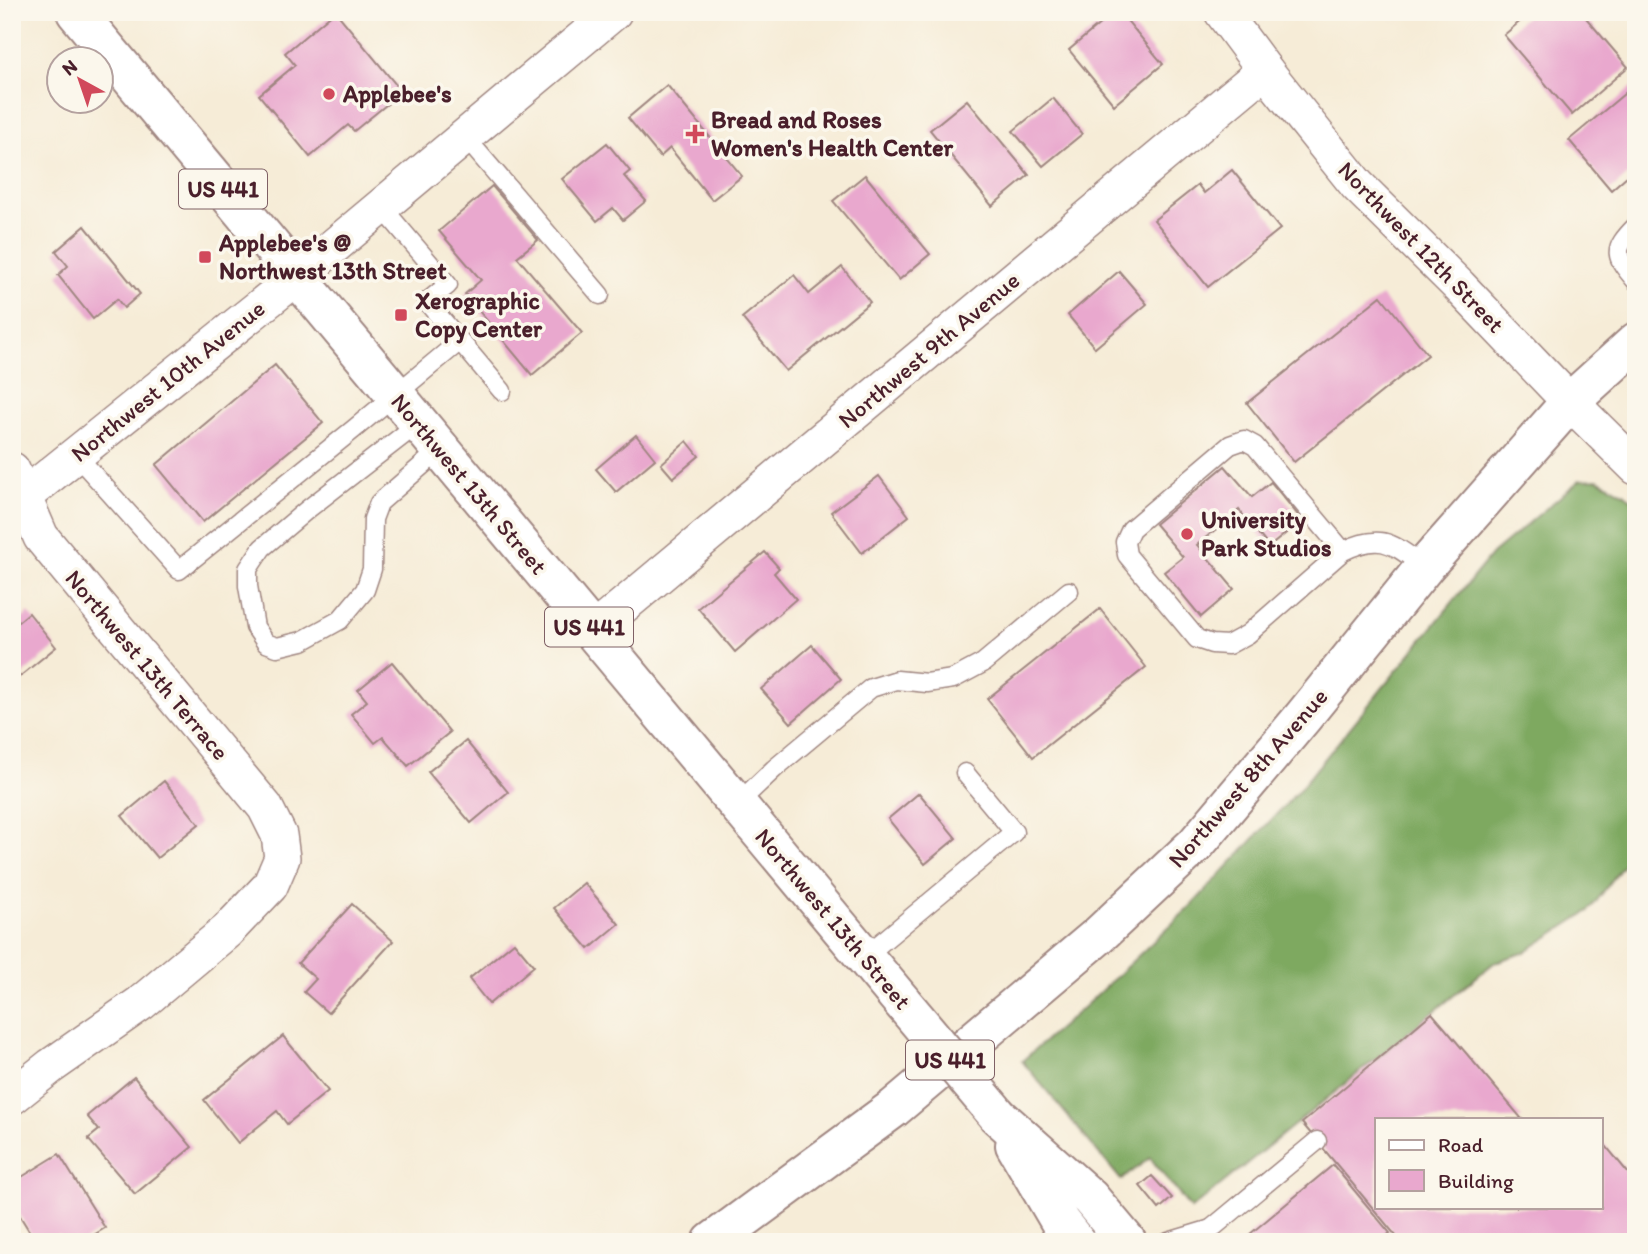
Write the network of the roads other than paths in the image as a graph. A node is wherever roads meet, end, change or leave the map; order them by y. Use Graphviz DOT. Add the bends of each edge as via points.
graph roads {
  1 [pos="76,12"];
  2 [pos="1223,12"];
  3 [pos="609,14"];
  4 [pos="1265,70"];
  5 [pos="465,137"];
  6 [pos="382,206"];
  7 [pos="1636,226"];
  8 [pos="297,277"];
  9 [pos="1636,281"];
  10 [pos="600,295"];
  11 [pos="460,341"];
  12 [pos="1636,342"];
  13 [pos="502,391"];
  14 [pos="1570,402"];
  15 [pos="418,422"];
  16 [pos="76,455"];
  17 [pos="1636,467"];
  18 [pos="16,491"];
  19 [pos="1343,551"];
  20 [pos="1424,567"];
  21 [pos="1069,591"];
  22 [pos="593,631"];
  23 [pos="965,772"];
  24 [pos="737,804"];
  25 [pos="864,957"];
  26 [pos="12,1097"];
  27 [pos="998,1116"];
  28 [pos="1317,1141"];
  29 [pos="1206,1235"];
  30 [pos="1130,1241"];
  31 [pos="712,1242"];
  32 [pos="1076,1242"];
  33 [pos="1168,1242"];
  1 -- 8 [label="main road, Northwest 13th Street / US 441"];
  2 -- 4 [label="street, Northwest 12th Street"];
  3 -- 5 [label="street, Northwest 10th Avenue"];
  4 -- 14 [label="street, Northwest 12th Street" via="1357,184"];
  4 -- 22 [label="street, Northwest 9th Avenue"];
  5 -- 6 [label="street, Northwest 10th Avenue"];
  5 -- 10 [label="lane"];
  6 -- 8 [label="street, Northwest 10th Avenue"];
  6 -- 11 [label="lane" via="448,285 428,302"];
  7 -- 9 [label="lane" via="1618,250 1621,263"];
  8 -- 15 [label="main road, Northwest 13th Street / US 441"];
  8 -- 16 [label="street, Northwest 10th Avenue"];
  11 -- 13 [label="lane"];
  11 -- 15 [label="lane"];
  12 -- 14 [label="main road, Northwest 8th Avenue"];
  14 -- 17 [label="street, Northwest 12th Street"];
  14 -- 20 [label="main road, Northwest 8th Avenue"];
  15 -- 15 [label="lane" via="262,548 248,569 248,586 255,627 266,643 277,647 302,641 340,620 365,590 372,569 373,519"];
  15 -- 16 [label="lane" via="179,570"];
  15 -- 22 [label="main road, Northwest 13th Street / US 441"];
  16 -- 18 [label="street, Northwest 10th Avenue"];
  18 -- 26 [label="street, Northwest 13th Terrace" via="41,537 265,807 279,835 282,858 270,886 227,931 141,1003"];
  19 -- 19 [label="lane" via="1255,446 1244,440 1230,445 1131,529 1125,542 1127,555 1197,639 1228,645 1248,634"];
  19 -- 20 [label="lane" via="1360,543 1391,543"];
  20 -- 31 [label="main road, Northwest 8th Avenue" via="1196,844 1119,917 894,1108"];
  21 -- 24 [label="lane" via="983,663 953,679 927,683 897,680 871,688"];
  22 -- 24 [label="main road, Northwest 13th Street / US 441"];
  23 -- 25 [label="lane" via="1014,832"];
  24 -- 25 [label="main road, Northwest 13th Street / US 441"];
  25 -- 27 [label="main road, Northwest 13th Street / US 441, bridge"];
  27 -- 30 [label="main road, Northwest 13th Street / US 441" via="1090,1198"];
  27 -- 32 [label="main road, Northwest 13th Street / US 441"];
  28 -- 29 [label="lane"];
  29 -- 33 [label="lane"];
}
